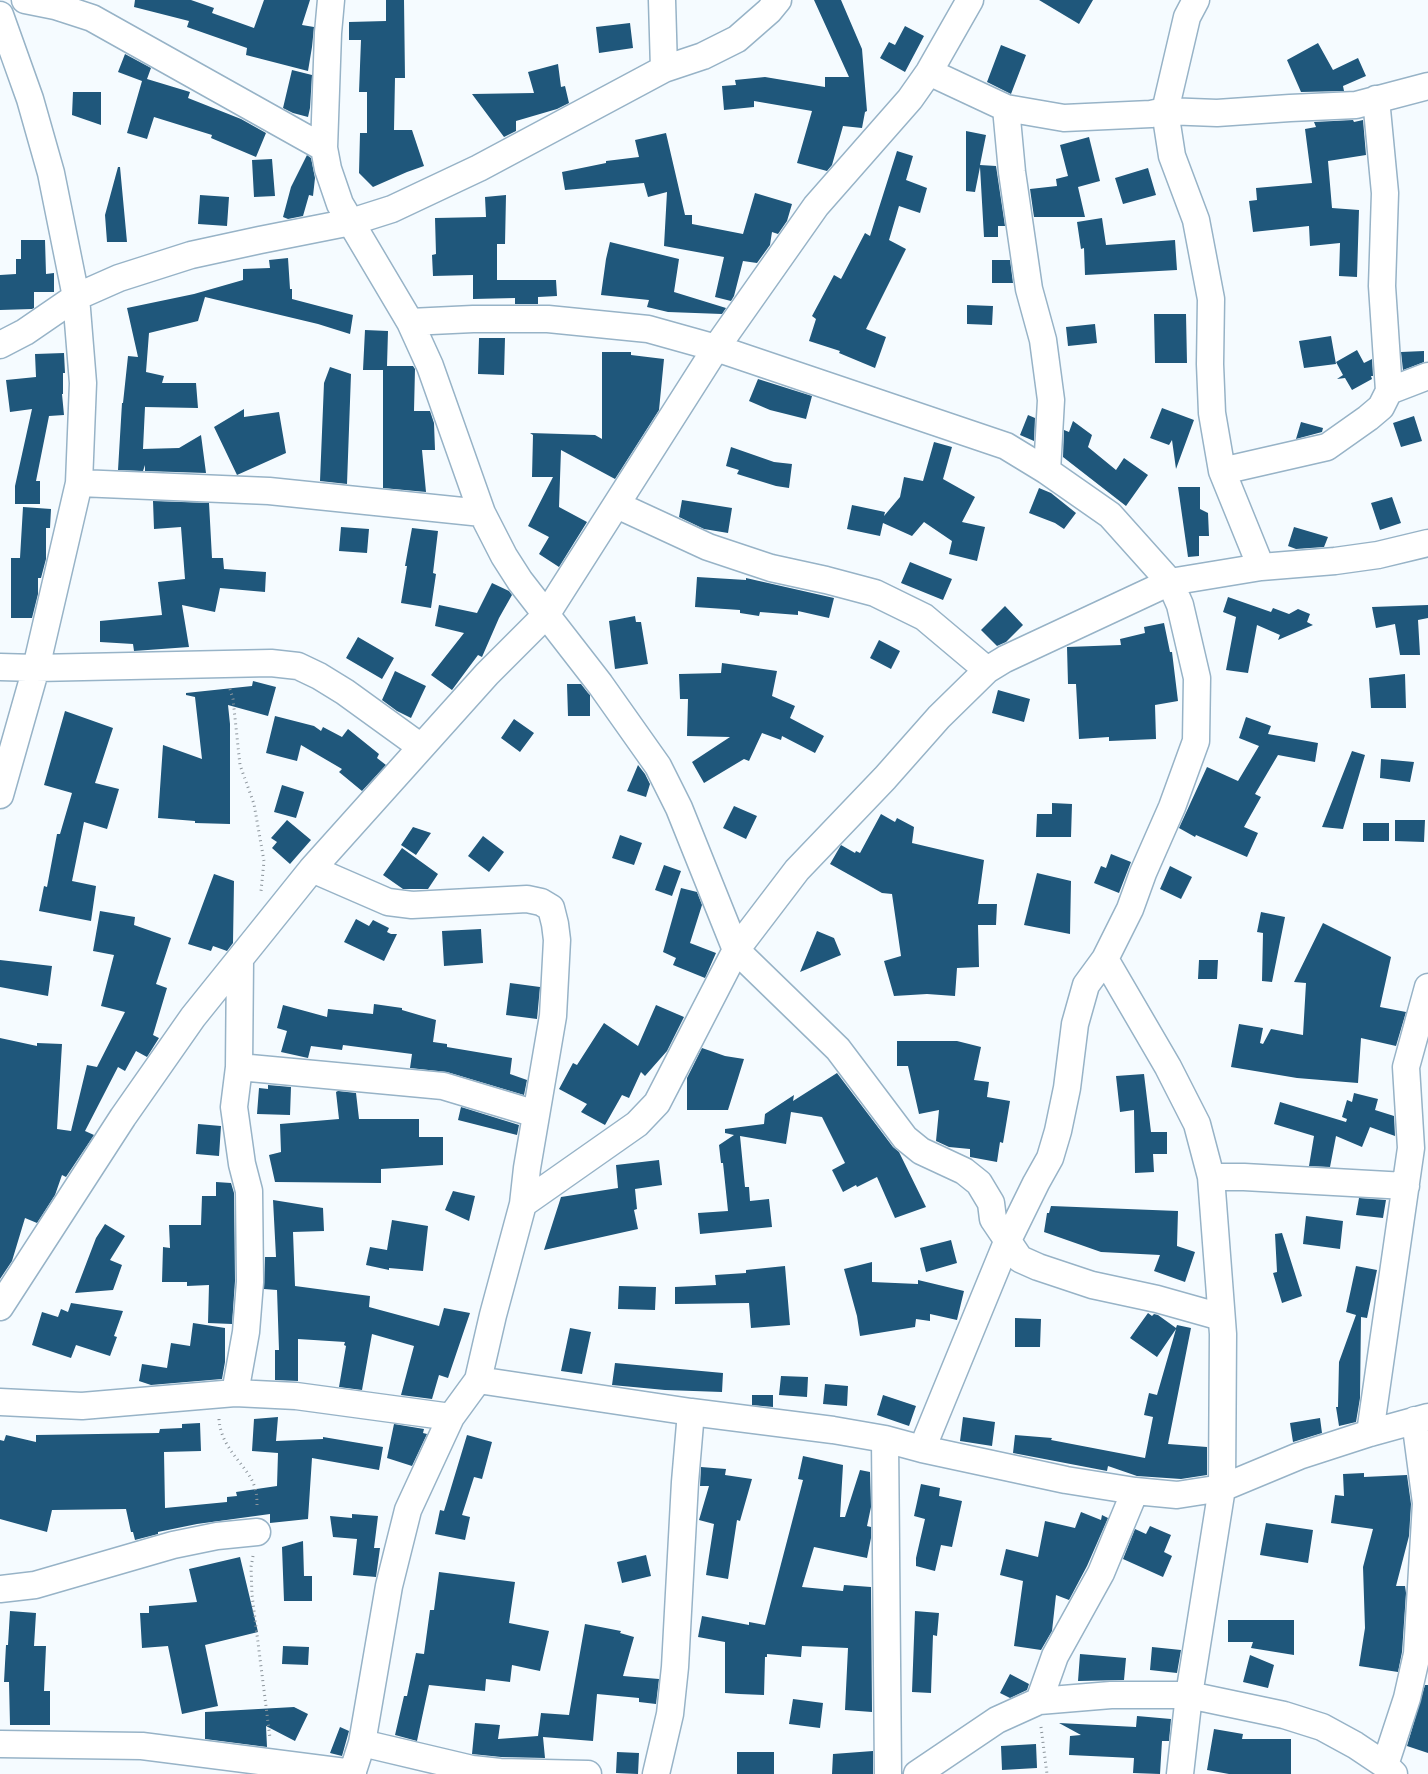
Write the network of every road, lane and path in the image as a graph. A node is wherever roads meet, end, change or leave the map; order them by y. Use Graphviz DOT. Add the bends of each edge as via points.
graph roads {
  1 [pos="25,0"];
  2 [pos="331,0"];
  3 [pos="662,0"];
  4 [pos="778,0"];
  5 [pos="970,0"];
  6 [pos="1196,0"];
  7 [pos="94,9"];
  8 [pos="0,15"];
  9 [pos="664,69"];
  10 [pos="930,72"];
  11 [pos="1428,86"];
  12 [pos="1376,99"];
  13 [pos="1006,108"];
  14 [pos="1165,111"];
  15 [pos="324,148"];
  16 [pos="351,222"];
  17 [pos="76,297"];
  18 [pos="410,322"];
  19 [pos="0,345"];
  20 [pos="716,348"];
  21 [pos="1428,376"];
  22 [pos="1389,391"];
  23 [pos="1047,471"];
  24 [pos="1222,471"];
  25 [pos="79,483"];
  26 [pos="617,505"];
  27 [pos="482,512"];
  28 [pos="1428,543"];
  29 [pos="1261,567"];
  30 [pos="1170,582"];
  31 [pos="546,615"];
  32 [pos="222,663"];
  33 [pos="0,666"];
  34 [pos="36,668"];
  35 [pos="987,670"];
  36 [pos="421,748"];
  37 [pos="0,795"];
  38 [pos="312,869"];
  39 [pos="260,898"];
  40 [pos="736,950"];
  41 [pos="1105,959"];
  42 [pos="240,960"];
  43 [pos="1428,987"];
  44 [pos="238,1067"];
  45 [pos="536,1114"];
  46 [pos="1420,1149"];
  47 [pos="1211,1177"];
  48 [pos="1406,1186"];
  49 [pos="524,1204"];
  50 [pos="1007,1242"];
  51 [pos="0,1307"];
  52 [pos="1221,1317"];
  53 [pos="478,1380"];
  54 [pos="234,1393"];
  55 [pos="0,1402"];
  56 [pos="691,1412"];
  57 [pos="451,1416"];
  58 [pos="1421,1419"];
  59 [pos="1370,1433"];
  60 [pos="885,1439"];
  61 [pos="922,1449"];
  62 [pos="1222,1488"];
  63 [pos="1135,1491"];
  64 [pos="257,1532"];
  65 [pos="0,1589"];
  66 [pos="1189,1695"];
  67 [pos="1039,1701"];
  68 [pos="0,1744"];
  69 [pos="362,1744"];
  70 [pos="273,1764"];
  71 [pos="1389,1770"];
  72 [pos="352,1773"];
  73 [pos="588,1774"];
  74 [pos="656,1774"];
  75 [pos="888,1774"];
  76 [pos="918,1774"];
  77 [pos="1047,1774"];
  78 [pos="1180,1774"];
  1 -- 7 [label="street"];
  2 -- 15 [label="street"];
  3 -- 9 [label="street"];
  4 -- 9 [label="street" via="737,39 703,56"];
  5 -- 10 [label="street"];
  6 -- 14 [label="street" via="1187,16"];
  7 -- 15 [label="street"];
  8 -- 17 [label="street" via="30,99 51,173"];
  9 -- 16 [label="street" via="479,168 392,209"];
  10 -- 13 [label="street"];
  10 -- 20 [label="street" via="816,206"];
  11 -- 12 [label="street"];
  12 -- 14 [label="street" via="1356,105 1217,113"];
  12 -- 22 [label="street" via="1386,193 1382,286"];
  13 -- 14 [label="street" via="1064,118"];
  13 -- 23 [label="street" via="1029,289 1043,340 1051,400"];
  14 -- 24 [label="street" via="1172,156 1196,220 1211,299 1212,413"];
  15 -- 16 [label="street" via="340,204"];
  16 -- 17 [label="street" via="191,255 120,278"];
  16 -- 18 [label="street"];
  17 -- 19 [label="street"];
  17 -- 25 [label="street" via="83,383"];
  18 -- 20 [label="street" via="504,318 588,322 648,329"];
  18 -- 27 [label="street" via="430,366"];
  20 -- 23 [label="street" via="1006,446"];
  20 -- 26 [label="street"];
  21 -- 22 [label="street"];
  22 -- 24 [label="street" via="1381,407 1327,447"];
  23 -- 30 [label="street" via="1110,515"];
  24 -- 29 [label="street"];
  25 -- 27 [label="street" via="269,491"];
  25 -- 34 [label="street"];
  26 -- 31 [label="street"];
  26 -- 35 [label="street" via="708,547 771,568 875,593 924,617"];
  27 -- 31 [label="street" via="504,556"];
  28 -- 29 [label="street" via="1378,555"];
  29 -- 30 [label="street"];
  30 -- 35 [label="street"];
  30 -- 41 [label="street" via="1180,605 1196,678 1196,741 1130,909"];
  31 -- 36 [label="street" via="487,674"];
  31 -- 40 [label="street" via="658,766 679,808"];
  32 -- 34 [label="street"];
  32 -- 36 [label="street" via="298,666 345,692"];
  32 -- 39 [label="path" via="233,699 240,765 254,804 264,861"];
  33 -- 34 [label="street"];
  34 -- 37 [label="street"];
  35 -- 40 [label="street" via="939,716 797,870"];
  36 -- 38 [label="street"];
  38 -- 42 [label="street"];
  38 -- 45 [label="street" via="388,902 412,905 527,899 551,908 557,940 553,1016"];
  40 -- 49 [label="street" via="657,1103 637,1124"];
  40 -- 50 [label="street" via="838,1049 905,1138 921,1151 964,1171 979,1183 991,1203 993,1219"];
  41 -- 47 [label="street" via="1168,1066 1197,1124"];
  41 -- 50 [label="street" via="1086,986 1075,1024 1067,1088 1050,1158"];
  42 -- 44 [label="street"];
  42 -- 51 [label="street" via="193,1017 123,1117"];
  43 -- 46 [label="street" via="1406,1067"];
  44 -- 45 [label="street" via="443,1086"];
  44 -- 54 [label="street" via="234,1107 249,1191 250,1282 246,1332"];
  45 -- 49 [label="street"];
  46 -- 48 [label="street"];
  47 -- 48 [label="street"];
  47 -- 52 [label="street"];
  48 -- 59 [label="street"];
  49 -- 53 [label="street"];
  50 -- 52 [label="street" via="1020,1259 1038,1267 1092,1285"];
  50 -- 61 [label="street"];
  52 -- 62 [label="street"];
  53 -- 56 [label="street"];
  53 -- 57 [label="street"];
  54 -- 55 [label="street" via="82,1406"];
  54 -- 57 [label="street" via="296,1396"];
  54 -- 64 [label="path" via="219,1413 220,1428 225,1442 256,1492"];
  56 -- 60 [label="street"];
  56 -- 74 [label="street" via="675,1668 670,1714"];
  57 -- 69 [label="street" via="408,1510 389,1586"];
  58 -- 59 [label="street"];
  58 -- 71 [label="street" via="1426,1503 1417,1654"];
  59 -- 62 [label="street" via="1299,1456"];
  60 -- 61 [label="street"];
  60 -- 75 [label="street"];
  61 -- 63 [label="street" via="1066,1480"];
  62 -- 63 [label="street" via="1178,1495"];
  62 -- 66 [label="street"];
  63 -- 67 [label="street" via="1101,1573 1055,1656"];
  64 -- 65 [label="street" via="173,1545 34,1585"];
  64 -- 70 [label="path" via="251,1567 252,1595"];
  66 -- 67 [label="street" via="1111,1694"];
  66 -- 71 [label="street" via="1284,1715 1322,1727 1355,1745"];
  66 -- 78 [label="street"];
  67 -- 76 [label="street" via="997,1720"];
  67 -- 77 [label="path"];
  68 -- 70 [label="street" via="142,1746"];
  69 -- 72 [label="street"];
  69 -- 73 [label="street" via="472,1769"];
  70 -- 72 [label="street"];
}
